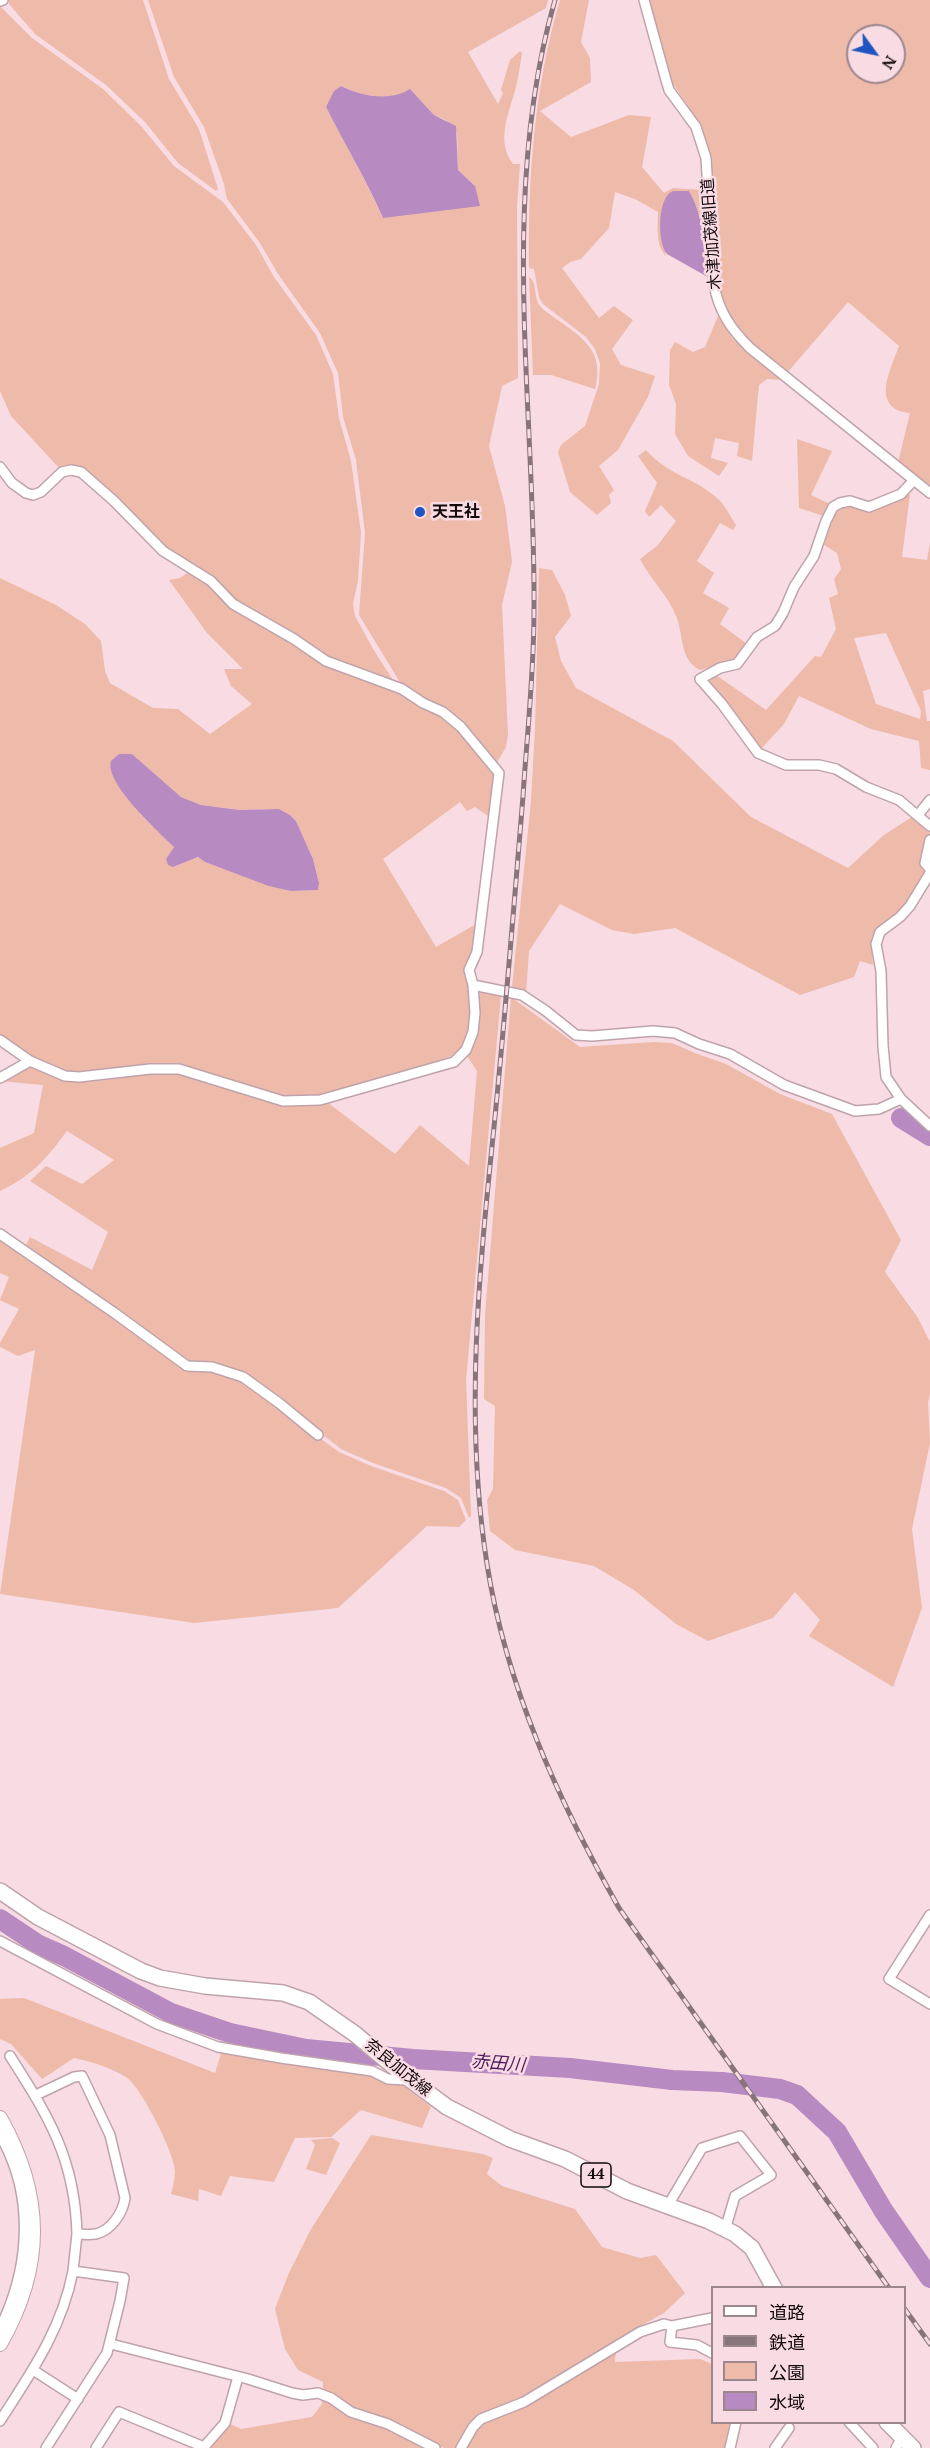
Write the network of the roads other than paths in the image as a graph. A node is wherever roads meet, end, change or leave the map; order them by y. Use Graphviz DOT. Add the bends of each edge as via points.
graph roads {
  1 [pos="644,0"];
  2 [pos="0,467"];
  3 [pos="913,481"];
  4 [pos="930,493"];
  5 [pos="930,800"];
  6 [pos="918,815"];
  7 [pos="930,826"];
  8 [pos="930,840"];
  9 [pos="930,871"];
  10 [pos="473,985"];
  11 [pos="0,1040"];
  12 [pos="30,1062"];
  13 [pos="0,1078"];
  14 [pos="901,1099"];
  15 [pos="930,1126"];
  16 [pos="0,1234"];
  17 [pos="318,1435"];
  18 [pos="0,1891"];
  19 [pos="930,1915"];
  20 [pos="0,1941"];
  21 [pos="930,2004"];
  22 [pos="10,2056"];
  23 [pos="407,2078"];
  24 [pos="36,2095"];
  25 [pos="0,2118"];
  26 [pos="0,2135"];
  27 [pos="667,2207"];
  28 [pos="725,2229"];
  29 [pos="76,2234"];
  30 [pos="73,2271"];
  31 [pos="773,2286"];
  32 [pos="711,2318"];
  33 [pos="672,2326"];
  34 [pos="0,2328"];
  35 [pos="0,2344"];
  36 [pos="111,2344"];
  37 [pos="711,2352"];
  38 [pos="33,2370"];
  39 [pos="238,2377"];
  40 [pos="78,2399"];
  41 [pos="0,2421"];
  42 [pos="736,2424"];
  43 [pos="851,2424"];
  44 [pos="889,2424"];
  45 [pos="789,2428"];
  46 [pos="904,2444"];
  47 [pos="46,2448"];
  48 [pos="96,2448"];
  49 [pos="435,2448"];
  50 [pos="460,2448"];
  51 [pos="730,2448"];
  52 [pos="776,2448"];
  53 [pos="873,2448"];
  1 -- 3 [label="street, 木津加茂線旧道" via="669,90 692,120 703,147 714,285 728,324 750,348"];
  2 -- 10 [label="street" via="12,483 33,495 62,472 81,472 164,551 211,582 233,604 326,661 402,689 443,712 476,744 500,773 477,952 470,970"];
  3 -- 4 [label="street, 木津加茂線旧道"];
  3 -- 6 [label="street" via="901,494 869,507 850,501 833,507 814,556 788,597 779,620 757,637 737,664 700,679 758,753 786,765 836,769 893,797"];
  5 -- 6 [label="street"];
  6 -- 7 [label="street"];
  8 -- 9 [label="street" via="925,863"];
  9 -- 14 [label="street" via="906,912 880,932 876,940 881,971 884,1071"];
  10 -- 12 [label="street" via="473,1032 460,1058 434,1069 321,1100 284,1101 179,1069 72,1077"];
  10 -- 14 [label="street" via="522,995 576,1035 675,1033 730,1054 784,1084 855,1111 879,1109"];
  11 -- 12 [label="street"];
  12 -- 13 [label="street"];
  14 -- 15 [label="street"];
  16 -- 17 [label="street" via="187,1366 212,1367 243,1377"];
  18 -- 23 [label="main road, 奈良加茂線 / 44" via="39,1917 141,1971 175,1981 292,1995 319,2007"];
  19 -- 21 [label="street" via="890,1979"];
  20 -- 23 [label="street" via="157,2024 218,2047 372,2071 388,2079"];
  22 -- 24 [label="street"];
  23 -- 27 [label="main road, 奈良加茂線 / 44" via="447,2107 510,2139 565,2159"];
  24 -- 29 [label="street" via="68,2166"];
  24 -- 29 [label="street" via="82,2076 104,2117 117,2156 124,2207 109,2228 97,2234"];
  25 -- 35 [label="street" via="23,2169 34,2222 29,2275 18,2309"];
  26 -- 34 [label="street" via="19,2183 25,2234 17,2287"];
  27 -- 28 [label="main road, 奈良加茂線 / 44"];
  27 -- 28 [label="street" via="702,2148 740,2136 771,2175 735,2196"];
  28 -- 31 [label="main road, 奈良加茂線 / 44" via="752,2248"];
  29 -- 30 [label="street"];
  30 -- 36 [label="street" via="124,2278"];
  30 -- 38 [label="street" via="60,2318"];
  32 -- 33 [label="street"];
  33 -- 37 [label="street" via="670,2342 697,2345"];
  33 -- 50 [label="street" via="664,2324 640,2331 524,2402 481,2419"];
  36 -- 39 [label="street"];
  36 -- 40 [label="street"];
  38 -- 40 [label="street"];
  38 -- 41 [label="street"];
  39 -- 48 [label="street" via="225,2423 204,2447 119,2412"];
  39 -- 49 [label="street" via="292,2393 318,2393 351,2412 388,2424"];
  40 -- 47 [label="street"];
  42 -- 51 [label="street"];
  43 -- 53 [label="street"];
  44 -- 46 [label="main road"];
  45 -- 52 [label="street"];
}
